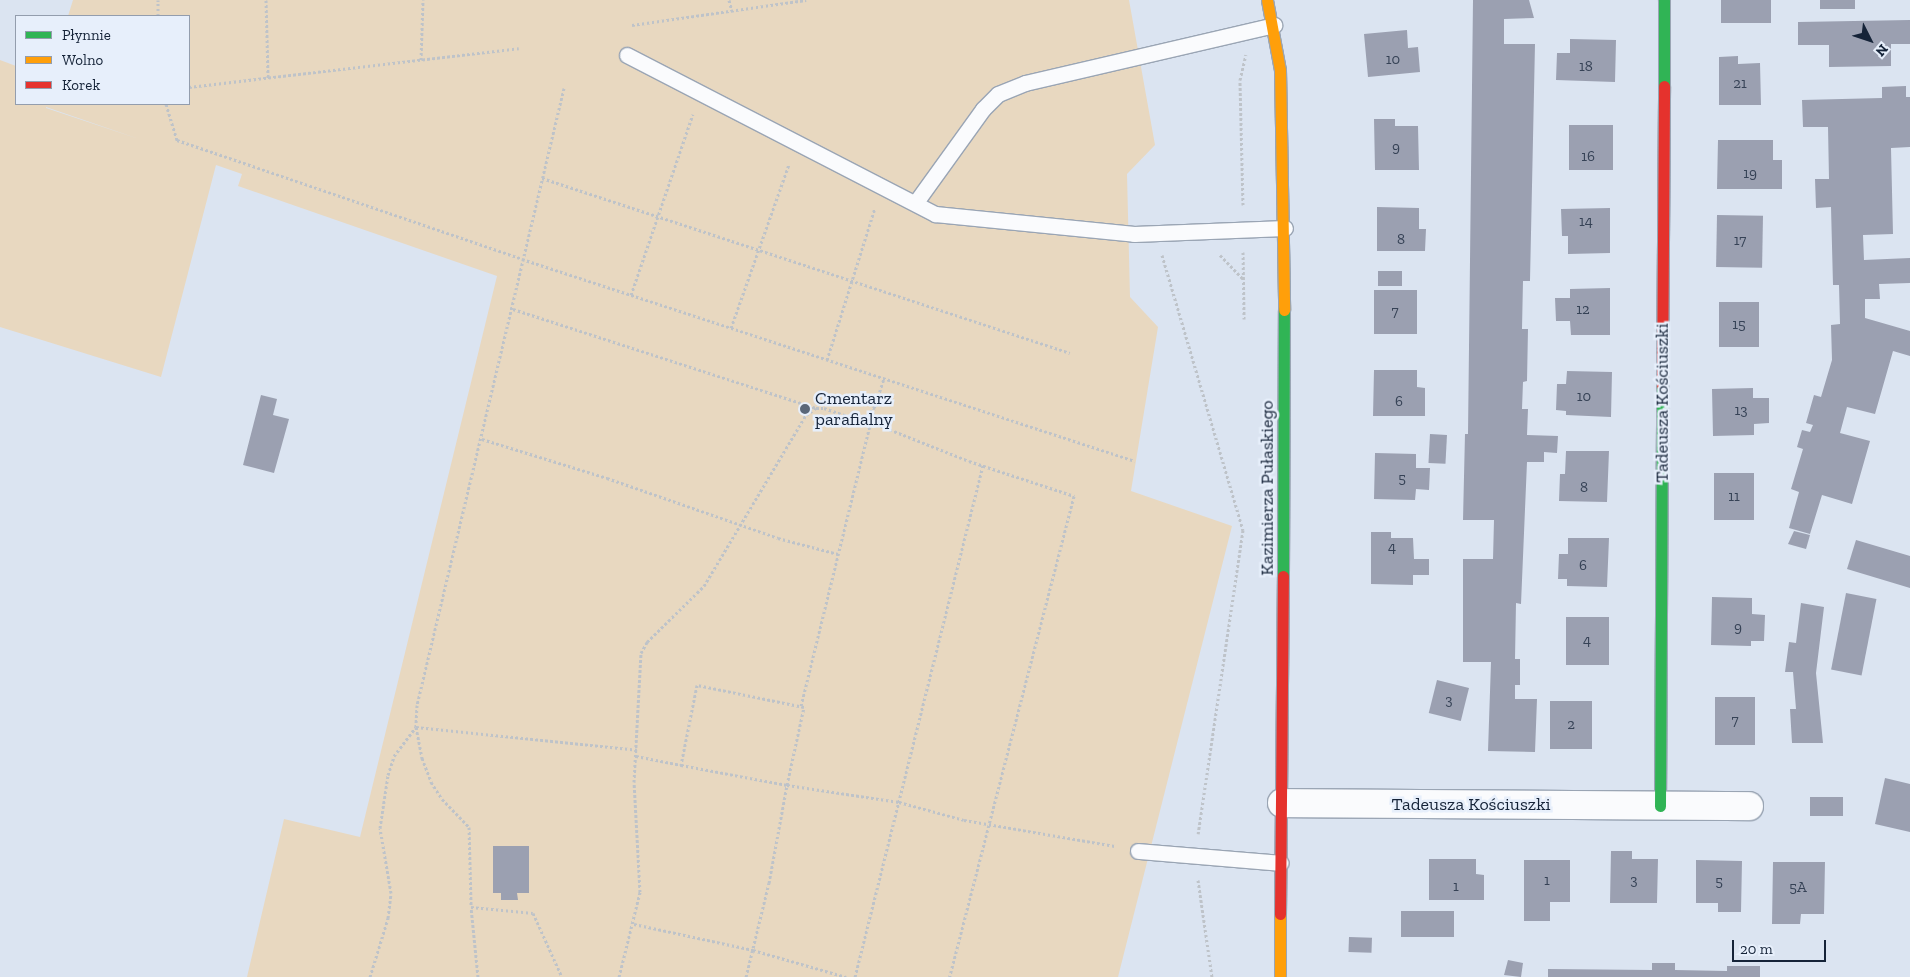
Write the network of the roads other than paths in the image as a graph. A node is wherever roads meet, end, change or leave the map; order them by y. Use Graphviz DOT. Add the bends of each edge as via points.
graph roads {
  1 [pos="1267,0"];
  2 [pos="1664,0"];
  3 [pos="1274,25"];
  4 [pos="628,54"];
  5 [pos="916,202"];
  6 [pos="1285,228"];
  7 [pos="1282,803"];
  8 [pos="1660,806"];
  9 [pos="1748,806"];
  10 [pos="1138,851"];
  11 [pos="1280,863"];
  12 [pos="1280,977"];
  1 -- 3 [label="street, Kazimierza Pułaskiego"];
  2 -- 8 [label="street, Tadeusza Kościuszki"];
  3 -- 5 [label="lane" via="1025,83 998,94 983,109"];
  3 -- 6 [label="street, Kazimierza Pułaskiego" via="1280,70"];
  4 -- 5 [label="lane"];
  5 -- 6 [label="lane" via="935,214 967,219 1130,234"];
  6 -- 7 [label="street, Kazimierza Pułaskiego"];
  7 -- 8 [label="street, Tadeusza Kościuszki"];
  7 -- 11 [label="street, Kazimierza Pułaskiego"];
  8 -- 9 [label="street, Tadeusza Kościuszki"];
  10 -- 11 [label="lane"];
  11 -- 12 [label="street, Kazimierza Pułaskiego"];
}
